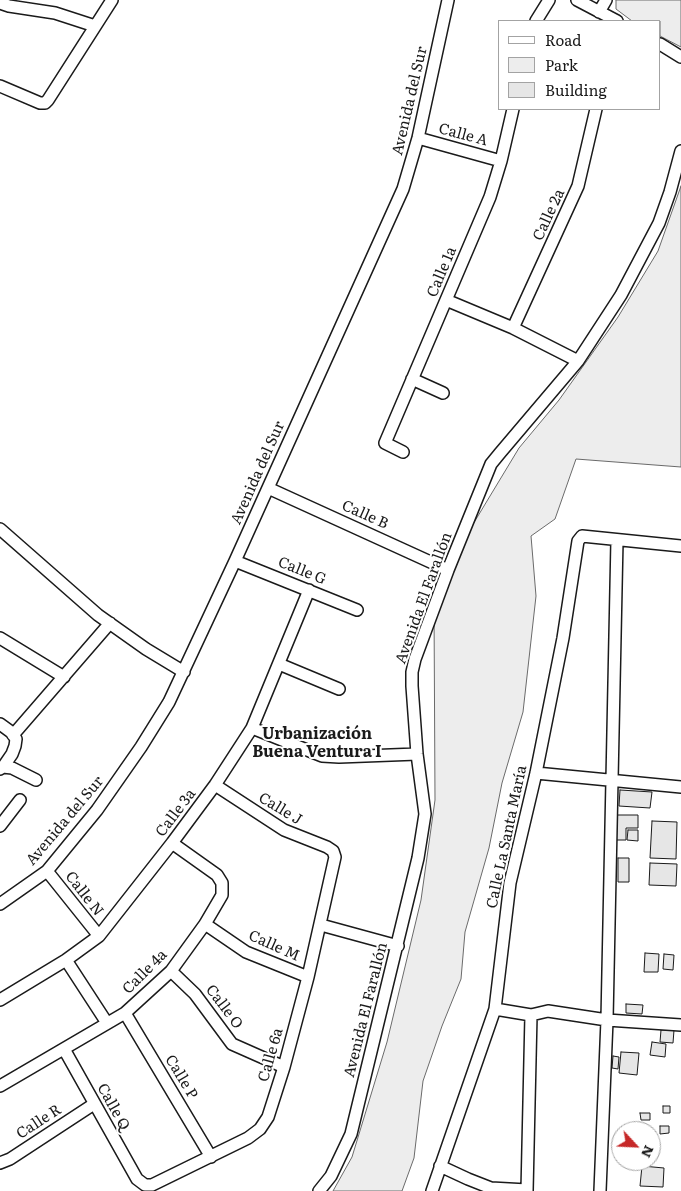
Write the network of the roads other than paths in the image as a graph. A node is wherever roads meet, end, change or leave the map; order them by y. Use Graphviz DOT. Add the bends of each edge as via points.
graph roads {
  1 [pos="112,0"];
  2 [pos="448,0"];
  3 [pos="548,0"];
  4 [pos="577,0"];
  5 [pos="606,0"];
  6 [pos="0,3"];
  7 [pos="599,12"];
  8 [pos="537,20"];
  9 [pos="615,20"];
  10 [pos="95,26"];
  11 [pos="661,45"];
  12 [pos="681,57"];
  13 [pos="0,86"];
  14 [pos="513,110"];
  15 [pos="596,110"];
  16 [pos="418,138"];
  17 [pos="681,151"];
  18 [pos="501,161"];
  19 [pos="446,300"];
  20 [pos="513,328"];
  21 [pos="578,361"];
  22 [pos="412,379"];
  23 [pos="443,393"];
  24 [pos="403,452"];
  25 [pos="268,488"];
  26 [pos="0,529"];
  27 [pos="617,540"];
  28 [pos="681,546"];
  29 [pos="235,561"];
  30 [pos="448,570"];
  31 [pos="309,590"];
  32 [pos="357,610"];
  33 [pos="110,623"];
  34 [pos="0,638"];
  35 [pos="279,664"];
  36 [pos="184,672"];
  37 [pos="64,677"];
  38 [pos="339,689"];
  39 [pos="0,724"];
  40 [pos="252,728"];
  41 [pos="13,735"];
  42 [pos="417,754"];
  43 [pos="2,768"];
  44 [pos="536,773"];
  45 [pos="36,780"];
  46 [pos="613,780"];
  47 [pos="215,785"];
  48 [pos="681,787"];
  49 [pos="20,800"];
  50 [pos="0,826"];
  51 [pos="172,844"];
  52 [pos="333,851"];
  53 [pos="46,871"];
  54 [pos="0,904"];
  55 [pos="205,924"];
  56 [pos="321,925"];
  57 [pos="98,936"];
  58 [pos="398,946"];
  59 [pos="66,960"];
  60 [pos="171,971"];
  61 [pos="308,977"];
  62 [pos="0,1000"];
  63 [pos="494,1009"];
  64 [pos="125,1013"];
  65 [pos="531,1015"];
  66 [pos="607,1020"];
  67 [pos="107,1024"];
  68 [pos="681,1025"];
  69 [pos="64,1049"];
  70 [pos="284,1067"];
  71 [pos="0,1086"];
  72 [pos="94,1104"];
  73 [pos="211,1157"];
  74 [pos="0,1163"];
  75 [pos="440,1166"];
  76 [pos="137,1179"];
  77 [pos="527,1190"];
  78 [pos="319,1191"];
  79 [pos="432,1191"];
  80 [pos="600,1191"];
  1 -- 10 [label="street"];
  2 -- 16 [label="street, Avenida del Sur"];
  3 -- 8 [label="street"];
  4 -- 7 [label="street"];
  5 -- 7 [label="street"];
  6 -- 10 [label="street" via="54,13"];
  7 -- 9 [label="street"];
  10 -- 13 [label="street" via="45,103"];
  11 -- 12 [label="street"];
  14 -- 18 [label="street, Calle 1a"];
  15 -- 20 [label="street, Calle 2a" via="578,186"];
  16 -- 18 [label="street, Calle A"];
  16 -- 25 [label="street, Avenida del Sur" via="403,189"];
  17 -- 21 [label="street, Avenida El Farallón" via="659,223 631,277"];
  18 -- 19 [label="street, Calle 1a" via="490,197"];
  19 -- 20 [label="street"];
  19 -- 22 [label="street, Calle 1a"];
  20 -- 21 [label="street"];
  21 -- 30 [label="street, Avenida El Farallón" via="495,458"];
  22 -- 23 [label="street"];
  22 -- 24 [label="street, Calle 1a" via="385,443"];
  25 -- 29 [label="street, Avenida del Sur"];
  25 -- 30 [label="street, Calle B"];
  26 -- 33 [label="street"];
  27 -- 28 [label="street"];
  27 -- 44 [label="street, Calle La Santa María" via="582,536 578,541 563,638"];
  27 -- 46 [label="street"];
  29 -- 31 [label="street, Calle G"];
  29 -- 36 [label="street, Avenida del Sur"];
  30 -- 42 [label="street, Avenida El Farallón" via="412,672"];
  31 -- 32 [label="street, Calle G"];
  31 -- 35 [label="street, Calle 3a"];
  33 -- 36 [label="street"];
  33 -- 37 [label="street"];
  34 -- 37 [label="street"];
  35 -- 38 [label="street"];
  35 -- 40 [label="street, Calle 3a"];
  36 -- 53 [label="street, Avenida del Sur" via="141,747 97,810"];
  37 -- 41 [label="street"];
  39 -- 41 [label="street"];
  40 -- 42 [label="street" via="322,756"];
  40 -- 47 [label="street, Calle 3a"];
  41 -- 43 [label="street" via="15,746"];
  42 -- 58 [label="street, Avenida El Farallón" via="424,823"];
  43 -- 45 [label="street" via="12,768"];
  44 -- 46 [label="street"];
  44 -- 63 [label="street, Calle La Santa María" via="510,883"];
  46 -- 48 [label="street"];
  46 -- 66 [label="street"];
  47 -- 51 [label="street, Calle 3a"];
  47 -- 52 [label="street, Calle J" via="284,830"];
  49 -- 50 [label="street"];
  51 -- 55 [label="street, Calle 4a" via="222,883 222,895"];
  51 -- 57 [label="street, Calle 3a"];
  52 -- 56 [label="street, Calle 6a" via="335,857"];
  53 -- 54 [label="street, Avenida del Sur"];
  53 -- 57 [label="street, Calle N"];
  55 -- 60 [label="street, Calle 4a"];
  55 -- 61 [label="street, Calle M" via="246,952"];
  56 -- 58 [label="street"];
  56 -- 61 [label="street, Calle 6a"];
  57 -- 59 [label="street, Calle 3a"];
  58 -- 78 [label="street, Avenida El Farallón" via="351,1134 331,1176"];
  59 -- 62 [label="street, Calle 3a"];
  59 -- 67 [label="street"];
  60 -- 64 [label="street, Calle 4a"];
  60 -- 70 [label="street, Calle O" via="195,994 232,1044"];
  61 -- 70 [label="street, Calle 6a"];
  63 -- 65 [label="street"];
  63 -- 75 [label="street, Calle La Santa María"];
  64 -- 67 [label="street, Calle 4a"];
  64 -- 73 [label="street, Calle P"];
  65 -- 66 [label="street" via="548,1011"];
  65 -- 77 [label="street"];
  66 -- 68 [label="street"];
  66 -- 80 [label="street"];
  67 -- 69 [label="street, Calle 4a"];
  69 -- 71 [label="street, Calle 4a"];
  69 -- 72 [label="street, Calle Q"];
  70 -- 73 [label="street, Calle 6a" via="268,1117 260,1128"];
  72 -- 74 [label="street, Calle R" via="10,1160"];
  72 -- 76 [label="street, Calle Q"];
  73 -- 76 [label="street, Calle 6a" via="152,1185 145,1185"];
  75 -- 77 [label="street" via="491,1188"];
  75 -- 79 [label="street, Calle La Santa María"];
}
